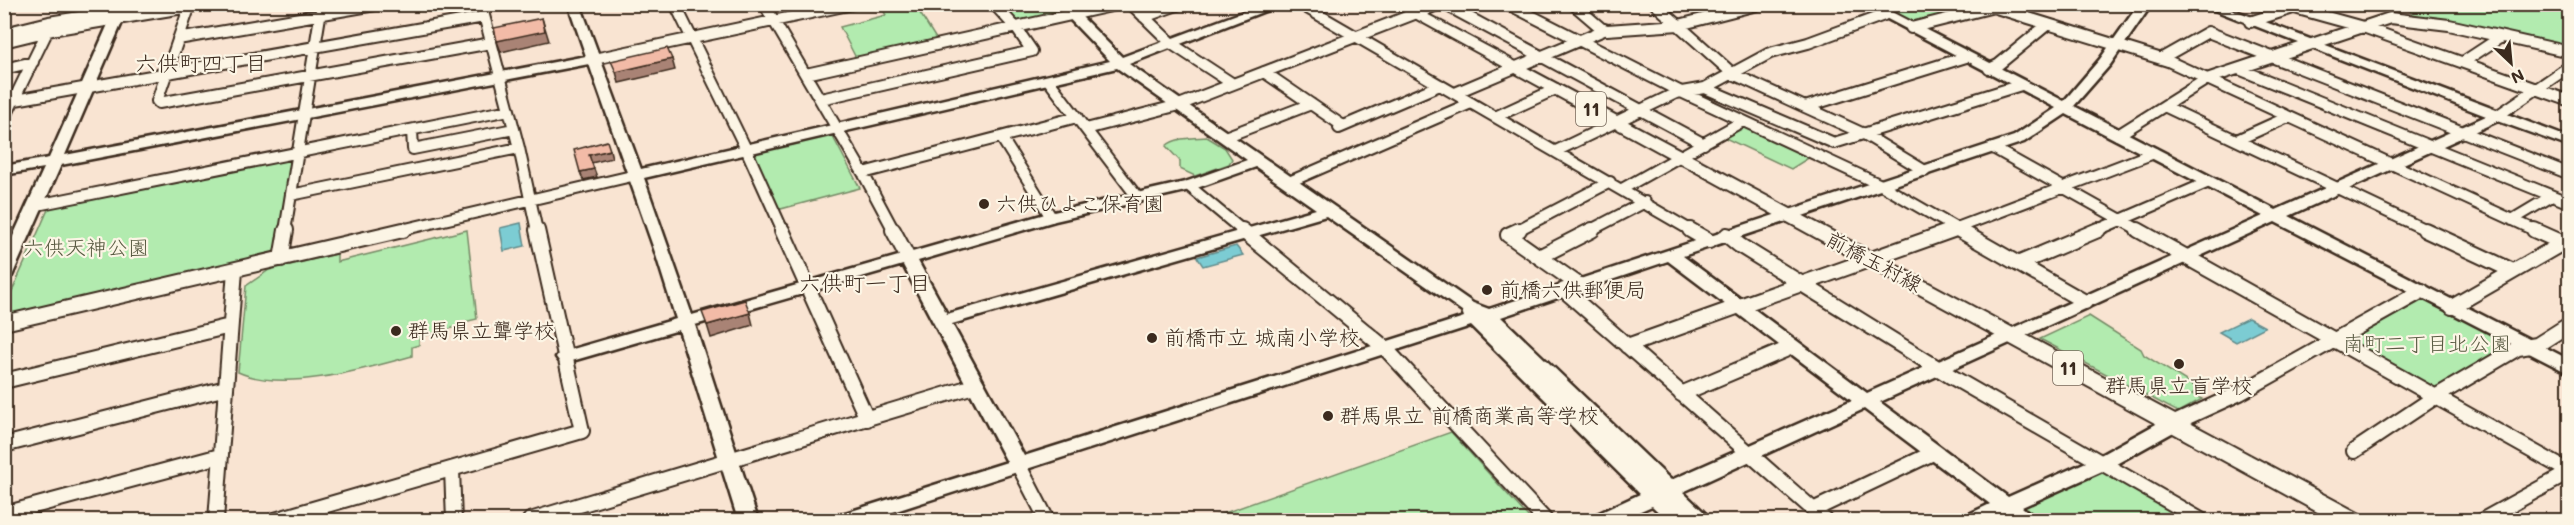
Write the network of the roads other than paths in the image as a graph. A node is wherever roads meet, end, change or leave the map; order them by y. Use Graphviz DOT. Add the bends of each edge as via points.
graph roads {
  1 [pos="156,4"];
  2 [pos="207,4"];
  3 [pos="381,4"];
  4 [pos="481,4"];
  5 [pos="574,4"];
  6 [pos="675,4"];
  7 [pos="764,4"];
  8 [pos="853,4"];
  9 [pos="994,4"];
  10 [pos="1061,4"];
  11 [pos="1120,4"];
  12 [pos="1131,4"];
  13 [pos="1180,4"];
  14 [pos="1277,4"];
  15 [pos="1300,4"];
  16 [pos="1396,4"];
  17 [pos="1442,4"];
  18 [pos="1508,4"];
  19 [pos="1573,4"];
  20 [pos="1655,4"];
  21 [pos="1761,4"];
  22 [pos="1865,4"];
  23 [pos="2006,4"];
  24 [pos="2146,4"];
  25 [pos="2205,4"];
  26 [pos="1988,6"];
  27 [pos="189,8"];
  28 [pos="322,10"];
  29 [pos="121,11"];
  30 [pos="1414,14"];
  31 [pos="1884,15"];
  32 [pos="1073,16"];
  33 [pos="484,17"];
  34 [pos="1144,17"];
  35 [pos="774,21"];
  36 [pos="2250,22"];
  37 [pos="2048,24"];
  38 [pos="1679,25"];
  39 [pos="2363,27"];
  40 [pos="1911,28"];
  41 [pos="1017,29"];
  42 [pos="1604,30"];
  43 [pos="47,32"];
  44 [pos="4,33"];
  45 [pos="1356,36"];
  46 [pos="2501,37"];
  47 [pos="692,38"];
  48 [pos="178,39"];
  49 [pos="1579,41"];
  50 [pos="4,42"];
  51 [pos="491,44"];
  52 [pos="1172,44"];
  53 [pos="2117,45"];
  54 [pos="2309,45"];
  55 [pos="316,47"];
  56 [pos="2570,52"];
  57 [pos="1541,57"];
  58 [pos="1966,57"];
  59 [pos="2272,57"];
  60 [pos="2162,58"];
  61 [pos="594,59"];
  62 [pos="33,62"];
  63 [pos="1119,63"];
  64 [pos="2463,63"];
  65 [pos="2570,66"];
  66 [pos="1516,68"];
  67 [pos="4,69"];
  68 [pos="1989,69"];
  69 [pos="2239,69"];
  70 [pos="1264,72"];
  71 [pos="166,74"];
  72 [pos="806,74"];
  73 [pos="1732,74"];
  74 [pos="311,77"];
  75 [pos="500,77"];
  76 [pos="2207,80"];
  77 [pos="1049,81"];
  78 [pos="1233,84"];
  79 [pos="1440,85"];
  80 [pos="2021,85"];
  81 [pos="89,87"];
  82 [pos="1705,88"];
  83 [pos="1556,89"];
  84 [pos="2536,89"];
  85 [pos="1680,92"];
  86 [pos="1455,93"];
  87 [pos="821,99"];
  88 [pos="9,101"];
  89 [pos="2570,101"];
  90 [pos="1471,102"];
  91 [pos="1311,104"];
  92 [pos="1179,105"];
  93 [pos="2164,106"];
  94 [pos="1805,107"];
  95 [pos="2067,108"];
  96 [pos="509,110"];
  97 [pos="1640,110"];
  98 [pos="305,114"];
  99 [pos="2497,116"];
  100 [pos="1077,117"];
  101 [pos="1495,117"];
  102 [pos="2288,117"];
  103 [pos="4,120"];
  104 [pos="1743,121"];
  105 [pos="1615,122"];
  106 [pos="514,129"];
  107 [pos="836,129"];
  108 [pos="1086,129"];
  109 [pos="412,130"];
  110 [pos="2462,132"];
  111 [pos="1864,134"];
  112 [pos="2118,135"];
  113 [pos="1000,137"];
  114 [pos="1225,138"];
  115 [pos="2237,140"];
  116 [pos="2570,143"];
  117 [pos="1704,144"];
  118 [pos="2430,146"];
  119 [pos="519,148"];
  120 [pos="1993,148"];
  121 [pos="746,149"];
  122 [pos="1556,151"];
  123 [pos="298,153"];
  124 [pos="2154,153"];
  125 [pos="1678,158"];
  126 [pos="57,161"];
  127 [pos="1258,161"];
  128 [pos="2390,164"];
  129 [pos="4,171"];
  130 [pos="1925,171"];
  131 [pos="863,173"];
  132 [pos="2570,174"];
  133 [pos="636,175"];
  134 [pos="1289,182"];
  135 [pos="1610,182"];
  136 [pos="2209,182"];
  137 [pos="1881,185"];
  138 [pos="1189,186"];
  139 [pos="2063,188"];
  140 [pos="2337,188"];
  141 [pos="1622,189"];
  142 [pos="291,195"];
  143 [pos="2552,196"];
  144 [pos="1138,198"];
  145 [pos="530,201"];
  146 [pos="1645,202"];
  147 [pos="2570,203"];
  148 [pos="37,205"];
  149 [pos="1329,210"];
  150 [pos="1785,215"];
  151 [pos="2276,216"];
  152 [pos="1051,217"];
  153 [pos="2121,220"];
  154 [pos="2512,220"];
  155 [pos="1957,228"];
  156 [pos="1247,235"];
  157 [pos="1726,235"];
  158 [pos="1708,241"];
  159 [pos="2568,243"];
  160 [pos="1671,255"];
  161 [pos="9,256"];
  162 [pos="1539,257"];
  163 [pos="2186,257"];
  164 [pos="908,258"];
  165 [pos="281,259"];
  166 [pos="1869,259"];
  167 [pos="2020,263"];
  168 [pos="235,270"];
  169 [pos="2513,271"];
  170 [pos="4,276"];
  171 [pos="1801,283"];
  172 [pos="807,287"];
  173 [pos="1571,287"];
  174 [pos="2422,291"];
  175 [pos="2085,302"];
  176 [pos="1739,307"];
  177 [pos="2452,307"];
  178 [pos="1477,314"];
  179 [pos="942,321"];
  180 [pos="685,322"];
  181 [pos="4,323"];
  182 [pos="2570,324"];
  183 [pos="230,326"];
  184 [pos="2010,336"];
  185 [pos="2335,340"];
  186 [pos="1627,346"];
  187 [pos="2527,346"];
  188 [pos="1792,347"];
  189 [pos="1385,348"];
  190 [pos="565,357"];
  191 [pos="2570,368"];
  192 [pos="1938,369"];
  193 [pos="4,381"];
  194 [pos="977,385"];
  195 [pos="225,388"];
  196 [pos="1681,394"];
  197 [pos="2435,397"];
  198 [pos="1864,402"];
  199 [pos="867,419"];
  200 [pos="2172,424"];
  201 [pos="4,445"];
  202 [pos="2354,452"];
  203 [pos="1934,453"];
  204 [pos="1749,454"];
  205 [pos="220,456"];
  206 [pos="731,460"];
  207 [pos="2102,463"];
  208 [pos="1018,464"];
  209 [pos="452,470"];
  210 [pos="2570,472"];
  211 [pos="1662,493"];
  212 [pos="2005,506"];
  213 [pos="1813,510"];
  214 [pos="4,514"];
  215 [pos="574,514"];
  216 [pos="1040,519"];
  217 [pos="216,520"];
  218 [pos="274,520"];
  219 [pos="454,520"];
  220 [pos="530,520"];
  221 [pos="748,520"];
  222 [pos="846,520"];
  223 [pos="1545,520"];
  224 [pos="1602,520"];
  225 [pos="1679,520"];
  226 [pos="1701,520"];
  227 [pos="1825,520"];
  228 [pos="1974,520"];
  229 [pos="2025,520"];
  230 [pos="2201,520"];
  231 [pos="2351,520"];
  232 [pos="2486,520"];
  1 -- 29 [label="street"];
  2 -- 27 [label="street"];
  3 -- 28 [label="street"];
  4 -- 33 [label="street"];
  5 -- 61 [label="street"];
  6 -- 47 [label="street"];
  7 -- 35 [label="street"];
  8 -- 35 [label="street"];
  9 -- 41 [label="street"];
  10 -- 32 [label="street"];
  11 -- 32 [label="street"];
  12 -- 34 [label="street"];
  13 -- 34 [label="street"];
  14 -- 52 [label="street"];
  15 -- 45 [label="street"];
  16 -- 30 [label="main road, 前橋玉村線 / 11"];
  17 -- 30 [label="street"];
  17 -- 57 [label="street"];
  18 -- 49 [label="street"];
  19 -- 42 [label="street"];
  20 -- 38 [label="street"];
  21 -- 38 [label="street"];
  22 -- 31 [label="street"];
  23 -- 26 [label="street"];
  24 -- 53 [label="street"];
  25 -- 36 [label="street"];
  26 -- 37 [label="street"];
  26 -- 40 [label="street"];
  27 -- 29 [label="street"];
  27 -- 48 [label="street"];
  28 -- 48 [label="street"];
  28 -- 55 [label="street"];
  29 -- 43 [label="street"];
  29 -- 44 [label="street"];
  29 -- 81 [label="street"];
  30 -- 45 [label="street"];
  30 -- 66 [label="main road, 前橋玉村線 / 11"];
  31 -- 40 [label="street"];
  31 -- 73 [label="street" via="1770,53"];
  32 -- 41 [label="street"];
  32 -- 63 [label="street"];
  33 -- 51 [label="street"];
  33 -- 55 [label="street"];
  34 -- 52 [label="street"];
  35 -- 47 [label="street"];
  35 -- 72 [label="street"];
  36 -- 39 [label="street" via="2295,8"];
  36 -- 54 [label="street"];
  37 -- 53 [label="street"];
  37 -- 68 [label="street"];
  38 -- 42 [label="street"];
  38 -- 73 [label="street"];
  39 -- 46 [label="street" via="2394,18"];
  39 -- 54 [label="street"];
  39 -- 64 [label="street"];
  40 -- 58 [label="street"];
  41 -- 72 [label="street"];
  41 -- 87 [label="street" via="1032,51"];
  42 -- 49 [label="street"];
  43 -- 50 [label="street"];
  43 -- 62 [label="street"];
  45 -- 70 [label="street"];
  45 -- 79 [label="street"];
  46 -- 56 [label="street"];
  46 -- 64 [label="street"];
  47 -- 61 [label="street"];
  47 -- 121 [label="street"];
  48 -- 71 [label="street"];
  49 -- 57 [label="street"];
  49 -- 85 [label="street"];
  51 -- 74 [label="street"];
  51 -- 75 [label="street"];
  52 -- 63 [label="street"];
  52 -- 78 [label="street"];
  53 -- 60 [label="street"];
  53 -- 95 [label="street"];
  54 -- 59 [label="street"];
  54 -- 99 [label="street"];
  55 -- 71 [label="street"];
  55 -- 74 [label="street"];
  57 -- 66 [label="street"];
  57 -- 97 [label="street"];
  58 -- 68 [label="street"];
  58 -- 94 [label="street"];
  59 -- 60 [label="street" via="2208,32"];
  59 -- 69 [label="street"];
  59 -- 110 [label="street"];
  60 -- 76 [label="street"];
  61 -- 75 [label="street"];
  61 -- 133 [label="street"];
  62 -- 67 [label="street"];
  62 -- 88 [label="street"];
  63 -- 77 [label="street"];
  63 -- 92 [label="street"];
  64 -- 84 [label="street"];
  65 -- 84 [label="street"];
  66 -- 83 [label="main road, 前橋玉村線 / 11"];
  66 -- 86 [label="street"];
  68 -- 80 [label="street"];
  69 -- 76 [label="street"];
  69 -- 118 [label="street"];
  70 -- 78 [label="street"];
  70 -- 91 [label="street"];
  71 -- 74 [label="street" via="156,101 159,104"];
  71 -- 81 [label="street"];
  72 -- 87 [label="street"];
  73 -- 82 [label="street"];
  73 -- 94 [label="street"];
  74 -- 98 [label="street"];
  75 -- 96 [label="street"];
  75 -- 98 [label="street"];
  76 -- 93 [label="street"];
  76 -- 102 [label="street"];
  77 -- 100 [label="street"];
  77 -- 107 [label="street"];
  78 -- 92 [label="street"];
  79 -- 86 [label="street"];
  79 -- 91 [label="street" via="1341,127"];
  80 -- 95 [label="street"];
  80 -- 111 [label="street"];
  81 -- 88 [label="street"];
  81 -- 126 [label="street"];
  82 -- 85 [label="street"];
  82 -- 111 [label="street" via="1828,142"];
  83 -- 101 [label="street"];
  83 -- 105 [label="main road, 前橋玉村線 / 11"];
  84 -- 89 [label="street"];
  84 -- 99 [label="street"];
  85 -- 97 [label="street"];
  85 -- 104 [label="street"];
  86 -- 90 [label="street"];
  87 -- 107 [label="street"];
  88 -- 103 [label="street"];
  90 -- 101 [label="street"];
  90 -- 134 [label="street"];
  91 -- 114 [label="street"];
  92 -- 108 [label="street"];
  92 -- 114 [label="street"];
  93 -- 112 [label="street"];
  93 -- 115 [label="street"];
  94 -- 111 [label="street"];
  95 -- 112 [label="street"];
  95 -- 120 [label="street" via="2027,135"];
  96 -- 106 [label="street"];
  96 -- 109 [label="street"];
  97 -- 105 [label="street"];
  97 -- 117 [label="street"];
  98 -- 123 [label="street"];
  98 -- 126 [label="street"];
  99 -- 110 [label="street"];
  99 -- 116 [label="street"];
  100 -- 108 [label="street"];
  100 -- 113 [label="street"];
  101 -- 122 [label="street"];
  102 -- 115 [label="street"];
  102 -- 128 [label="street"];
  104 -- 117 [label="street"];
  104 -- 137 [label="street"];
  105 -- 122 [label="street"];
  105 -- 125 [label="main road, 前橋玉村線 / 11"];
  106 -- 109 [label="street" via="412,149"];
  106 -- 119 [label="street"];
  107 -- 121 [label="street"];
  107 -- 131 [label="street"];
  108 -- 144 [label="street"];
  109 -- 123 [label="street"];
  110 -- 118 [label="street"];
  110 -- 132 [label="street"];
  111 -- 130 [label="street"];
  112 -- 124 [label="street"];
  113 -- 131 [label="street"];
  113 -- 152 [label="street"];
  114 -- 127 [label="street"];
  115 -- 140 [label="street"];
  117 -- 125 [label="street"];
  118 -- 128 [label="street"];
  118 -- 143 [label="street"];
  119 -- 142 [label="street"];
  119 -- 145 [label="street"];
  120 -- 130 [label="street"];
  120 -- 139 [label="street"];
  121 -- 133 [label="street"];
  121 -- 172 [label="street"];
  122 -- 135 [label="street"];
  123 -- 142 [label="street"];
  123 -- 148 [label="street"];
  124 -- 136 [label="street"];
  124 -- 139 [label="street"];
  125 -- 141 [label="street"];
  125 -- 150 [label="main road, 前橋玉村線 / 11"];
  126 -- 129 [label="street"];
  126 -- 148 [label="street"];
  127 -- 134 [label="street"];
  127 -- 138 [label="street"];
  128 -- 140 [label="street"];
  128 -- 154 [label="street"];
  130 -- 137 [label="street"];
  131 -- 164 [label="street"];
  133 -- 145 [label="street"];
  133 -- 180 [label="street"];
  134 -- 149 [label="street"];
  135 -- 141 [label="street"];
  135 -- 162 [label="street" via="1508,234"];
  136 -- 151 [label="street"];
  136 -- 153 [label="street"];
  137 -- 150 [label="street"];
  137 -- 155 [label="street"];
  138 -- 144 [label="street"];
  138 -- 156 [label="street"];
  139 -- 153 [label="street"];
  139 -- 155 [label="street"];
  140 -- 151 [label="street"];
  140 -- 169 [label="street"];
  141 -- 146 [label="street"];
  142 -- 165 [label="street"];
  143 -- 147 [label="street"];
  143 -- 154 [label="street"];
  144 -- 152 [label="street"];
  145 -- 165 [label="street"];
  145 -- 190 [label="street"];
  146 -- 158 [label="street"];
  146 -- 162 [label="street"];
  148 -- 161 [label="street"];
  149 -- 156 [label="street"];
  149 -- 178 [label="street"];
  150 -- 157 [label="street"];
  150 -- 166 [label="main road, 前橋玉村線 / 11"];
  151 -- 163 [label="street"];
  151 -- 174 [label="street"];
  152 -- 164 [label="street"];
  153 -- 163 [label="street"];
  153 -- 167 [label="street"];
  154 -- 159 [label="street"];
  155 -- 166 [label="street"];
  155 -- 167 [label="street"];
  156 -- 179 [label="street"];
  156 -- 189 [label="street"];
  157 -- 158 [label="street"];
  157 -- 171 [label="street"];
  158 -- 160 [label="street"];
  159 -- 169 [label="street"];
  160 -- 173 [label="street"];
  160 -- 176 [label="street"];
  161 -- 170 [label="street"];
  162 -- 173 [label="street"];
  163 -- 175 [label="street"];
  163 -- 185 [label="street"];
  164 -- 172 [label="street"];
  164 -- 179 [label="street"];
  165 -- 168 [label="street"];
  166 -- 171 [label="street"];
  166 -- 184 [label="main road, 前橋玉村線 / 11"];
  167 -- 175 [label="street"];
  168 -- 181 [label="street"];
  168 -- 183 [label="street"];
  169 -- 177 [label="street"];
  171 -- 176 [label="street"];
  171 -- 192 [label="street"];
  172 -- 180 [label="street"];
  172 -- 199 [label="street"];
  173 -- 178 [label="street"];
  173 -- 186 [label="street"];
  174 -- 177 [label="street"];
  174 -- 185 [label="street"];
  175 -- 184 [label="street"];
  176 -- 186 [label="street"];
  176 -- 188 [label="street"];
  177 -- 187 [label="street"];
  178 -- 189 [label="street"];
  178 -- 211 [label="street"];
  179 -- 194 [label="street"];
  180 -- 190 [label="street"];
  180 -- 206 [label="street"];
  182 -- 187 [label="street" via="2536,345"];
  183 -- 193 [label="street"];
  183 -- 195 [label="street"];
  184 -- 192 [label="street"];
  184 -- 200 [label="main road, 前橋玉村線 / 11"];
  185 -- 197 [label="street"];
  185 -- 200 [label="street" via="2240,393"];
  186 -- 196 [label="street"];
  187 -- 191 [label="street"];
  187 -- 197 [label="street"];
  188 -- 196 [label="street"];
  188 -- 198 [label="street"];
  189 -- 208 [label="street"];
  189 -- 223 [label="street"];
  190 -- 209 [label="street" via="582,431"];
  192 -- 198 [label="street"];
  192 -- 207 [label="street"];
  194 -- 199 [label="street"];
  194 -- 208 [label="street"];
  195 -- 201 [label="street"];
  195 -- 205 [label="street"];
  196 -- 204 [label="street"];
  197 -- 202 [label="street"];
  197 -- 210 [label="street"];
  198 -- 203 [label="street"];
  198 -- 204 [label="street"];
  199 -- 206 [label="street"];
  200 -- 207 [label="street"];
  200 -- 231 [label="main road, 前橋玉村線 / 11"];
  203 -- 212 [label="street"];
  203 -- 213 [label="street"];
  204 -- 211 [label="street"];
  204 -- 213 [label="street"];
  205 -- 214 [label="street"];
  205 -- 217 [label="street"];
  206 -- 215 [label="street"];
  206 -- 221 [label="street"];
  207 -- 212 [label="street"];
  207 -- 230 [label="street"];
  208 -- 216 [label="street"];
  208 -- 222 [label="street"];
  209 -- 218 [label="street"];
  209 -- 219 [label="street"];
  210 -- 232 [label="street"];
  211 -- 224 [label="street"];
  211 -- 225 [label="street"];
  211 -- 226 [label="street"];
  212 -- 228 [label="street"];
  212 -- 229 [label="street"];
  213 -- 227 [label="street"];
  215 -- 220 [label="street"];
}
